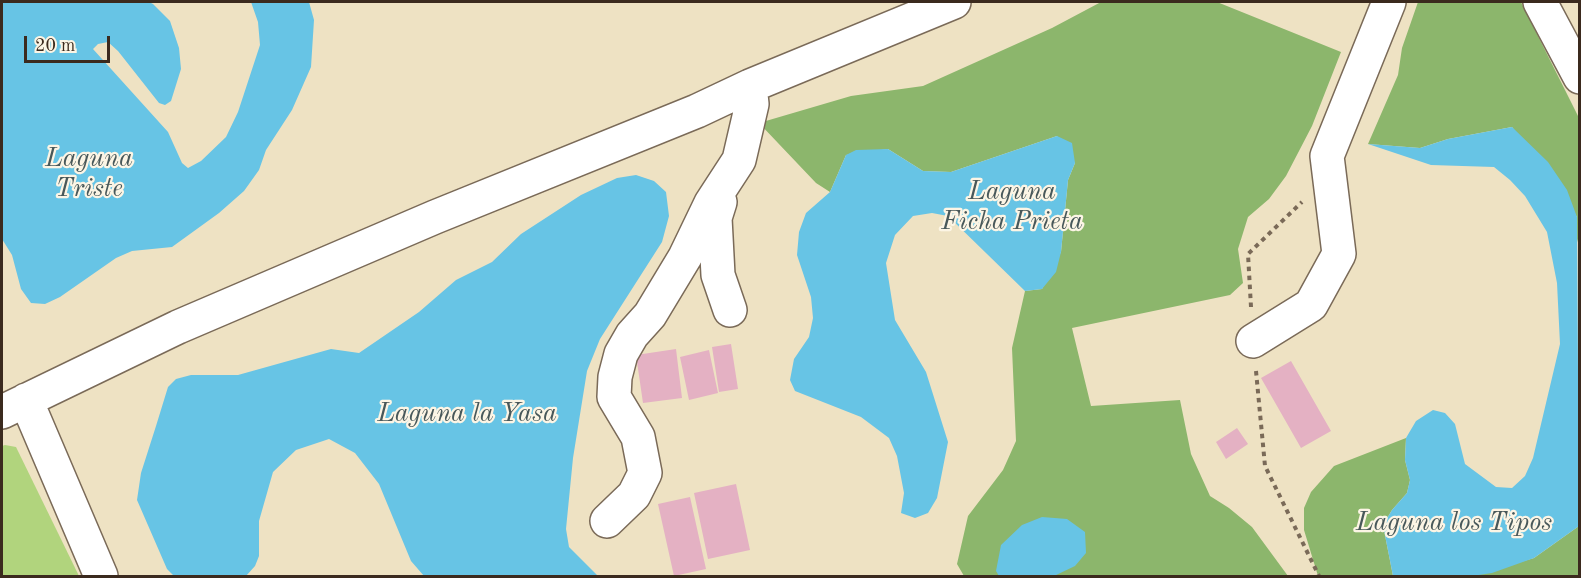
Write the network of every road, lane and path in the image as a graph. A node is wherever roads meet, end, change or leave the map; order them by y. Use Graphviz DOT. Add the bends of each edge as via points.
graph roads {
  1 [pos="954,2"];
  2 [pos="1389,2"];
  3 [pos="1540,2"];
  4 [pos="1580,77"];
  5 [pos="750,86"];
  6 [pos="1329,177"];
  7 [pos="726,180"];
  8 [pos="730,310"];
  9 [pos="1253,341"];
  10 [pos="14,406"];
  11 [pos="607,521"];
  12 [pos="101,576"];
  13 [pos="1319,576"];
  1 -- 5 [label="street"];
  2 -- 6 [label="street" via="1327,156"];
  3 -- 4 [label="street"];
  5 -- 7 [label="street" via="752,104 739,160"];
  5 -- 10 [label="street" via="177,327"];
  6 -- 9 [label="path" via="1248,254"];
  6 -- 9 [label="street" via="1339,254 1311,305"];
  7 -- 8 [label="street" via="715,218 715,244 718,275"];
  7 -- 11 [label="street" via="685,257 621,354 614,398 638,437 645,473 634,495"];
  9 -- 13 [label="path" via="1265,466"];
  10 -- 12 [label="street"];
}
